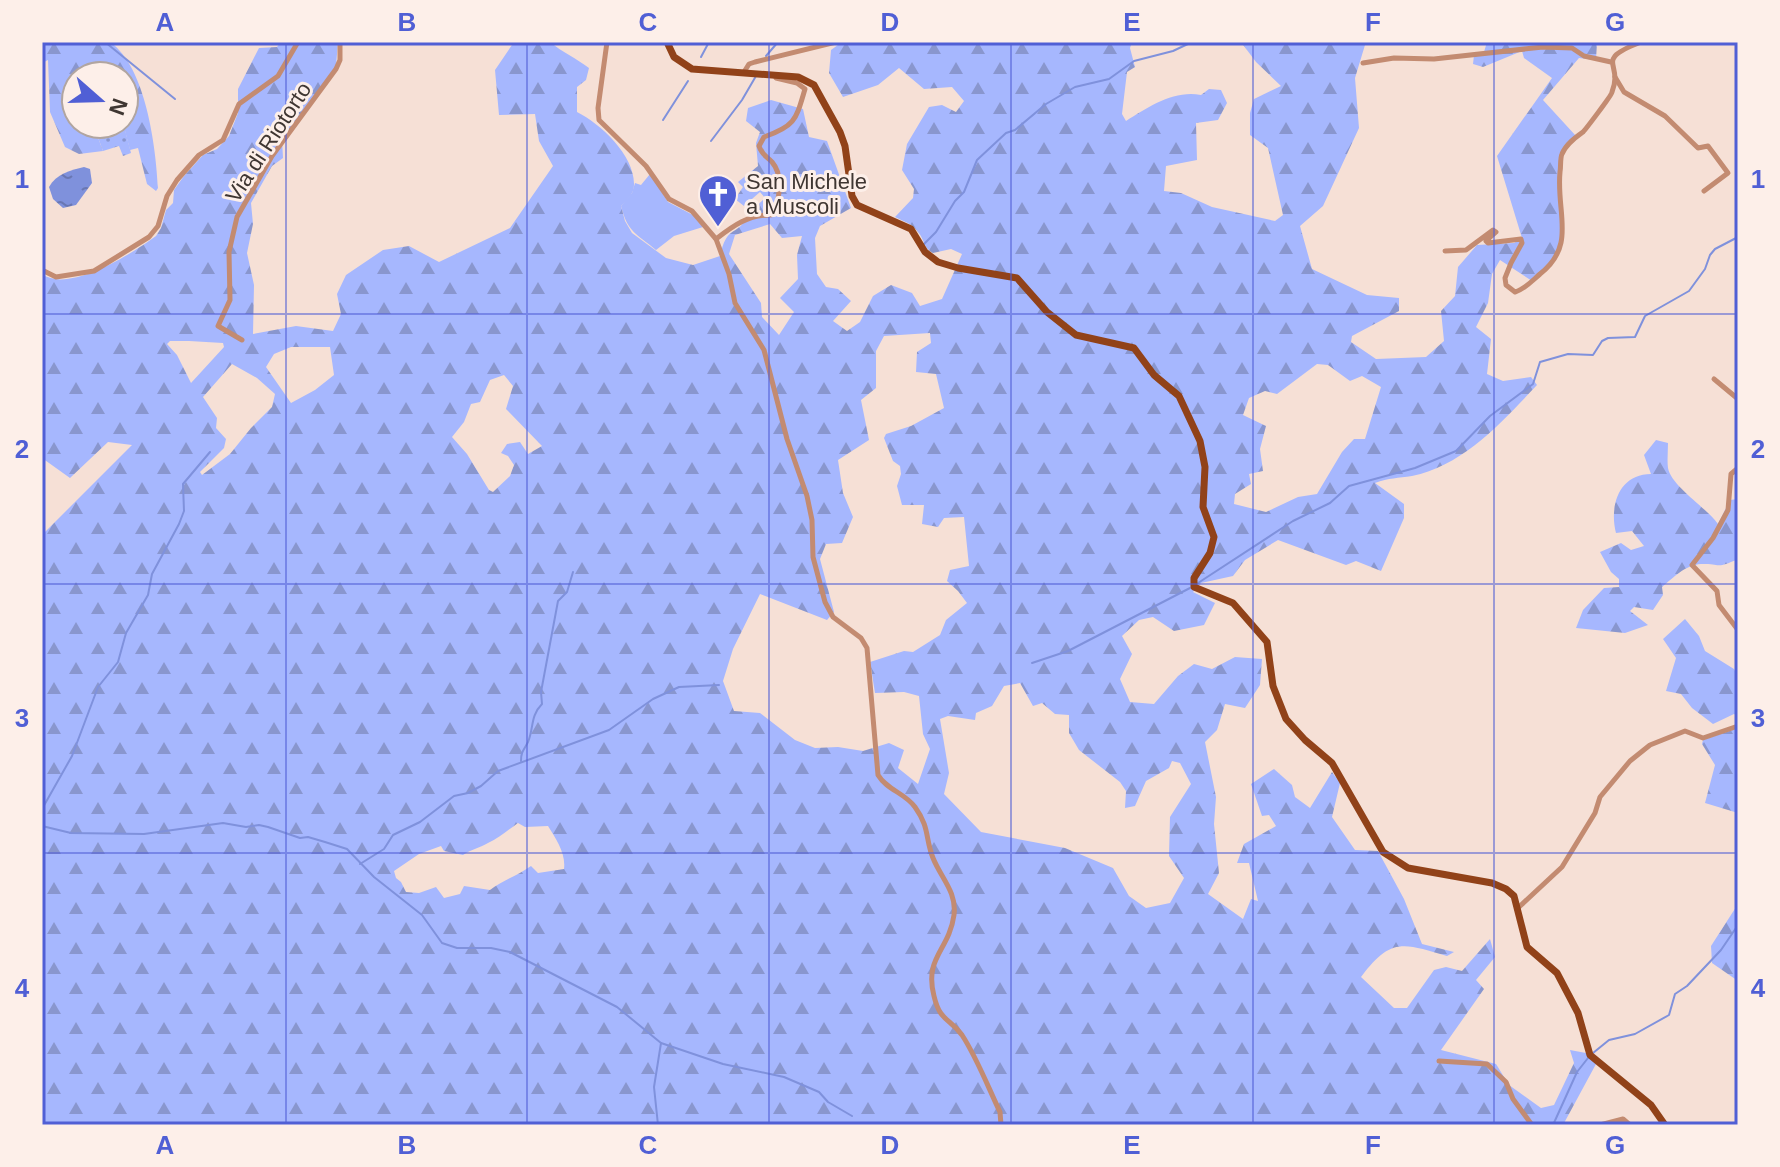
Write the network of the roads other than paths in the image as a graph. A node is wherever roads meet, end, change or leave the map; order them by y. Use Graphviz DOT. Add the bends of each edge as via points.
graph roads {
  1 [pos="298,42"];
  2 [pos="340,42"];
  3 [pos="607,42"];
  4 [pos="667,42"];
  5 [pos="836,42"];
  6 [pos="1641,42"];
  7 [pos="1611,62"];
  8 [pos="1363,63"];
  9 [pos="744,72"];
  10 [pos="1613,73"];
  11 [pos="760,74"];
  12 [pos="1704,191"];
  13 [pos="716,239"];
  14 [pos="1445,251"];
  15 [pos="42,270"];
  16 [pos="242,340"];
  17 [pos="1714,379"];
  18 [pos="1738,399"];
  19 [pos="1738,468"];
  20 [pos="1738,630"];
  21 [pos="1738,726"];
  22 [pos="1519,907"];
  23 [pos="1439,1061"];
  24 [pos="1001,1125"];
  25 [pos="1532,1125"];
  26 [pos="1600,1125"];
  27 [pos="1630,1125"];
  28 [pos="1665,1125"];
  1 -- 15 [label="street" via="275,79 239,104 223,140 181,174 149,237 94,271 56,277"];
  2 -- 16 [label="street, Via di Riotorto" via="336,69 272,156 234,226 230,300 218,326"];
  3 -- 13 [label="street" via="599,120 646,166 669,199 692,211"];
  4 -- 9 [label="main road" via="674,57 688,67"];
  5 -- 9 [label="street" via="749,64"];
  6 -- 7 [label="street" via="1617,52"];
  7 -- 8 [label="street" via="1572,48 1543,47"];
  7 -- 10 [label="street"];
  9 -- 11 [label="main road"];
  10 -- 12 [label="street" via="1624,92 1665,116 1698,148 1708,146 1728,173"];
  10 -- 14 [label="street" via="1611,96 1562,153 1563,239 1553,264 1515,292 1505,278 1521,239 1488,243 1493,230 1466,250"];
  11 -- 13 [label="street" via="805,89 795,120 764,137 759,146 775,168 779,199 771,215 750,217"];
  11 -- 22 [label="main road" via="798,77 814,85 842,138 857,205 911,229 938,262 1017,278 1076,335 1134,348 1179,396 1200,441 1203,507 1214,537 1194,587 1233,603 1267,642 1273,686 1286,719 1332,763 1383,852 1408,868 1503,887"];
  13 -- 24 [label="street" via="735,303 764,350 807,496 813,557 825,602 833,617 867,648 878,775 913,804 927,826 933,858 952,897 948,939 932,966 934,1000 940,1015 962,1035 1000,1112"];
  17 -- 18 [label="street"];
  19 -- 20 [label="street" via="1731,474 1728,510 1692,565 1717,591 1719,605"];
  21 -- 22 [label="street" via="1703,738 1688,730 1630,761 1600,797 1562,867"];
  22 -- 28 [label="main road" via="1527,947 1557,973 1578,1013 1590,1055 1651,1105"];
  23 -- 25 [label="street" via="1487,1064 1506,1082"];
  26 -- 27 [label="street" via="1623,1119"];
}
